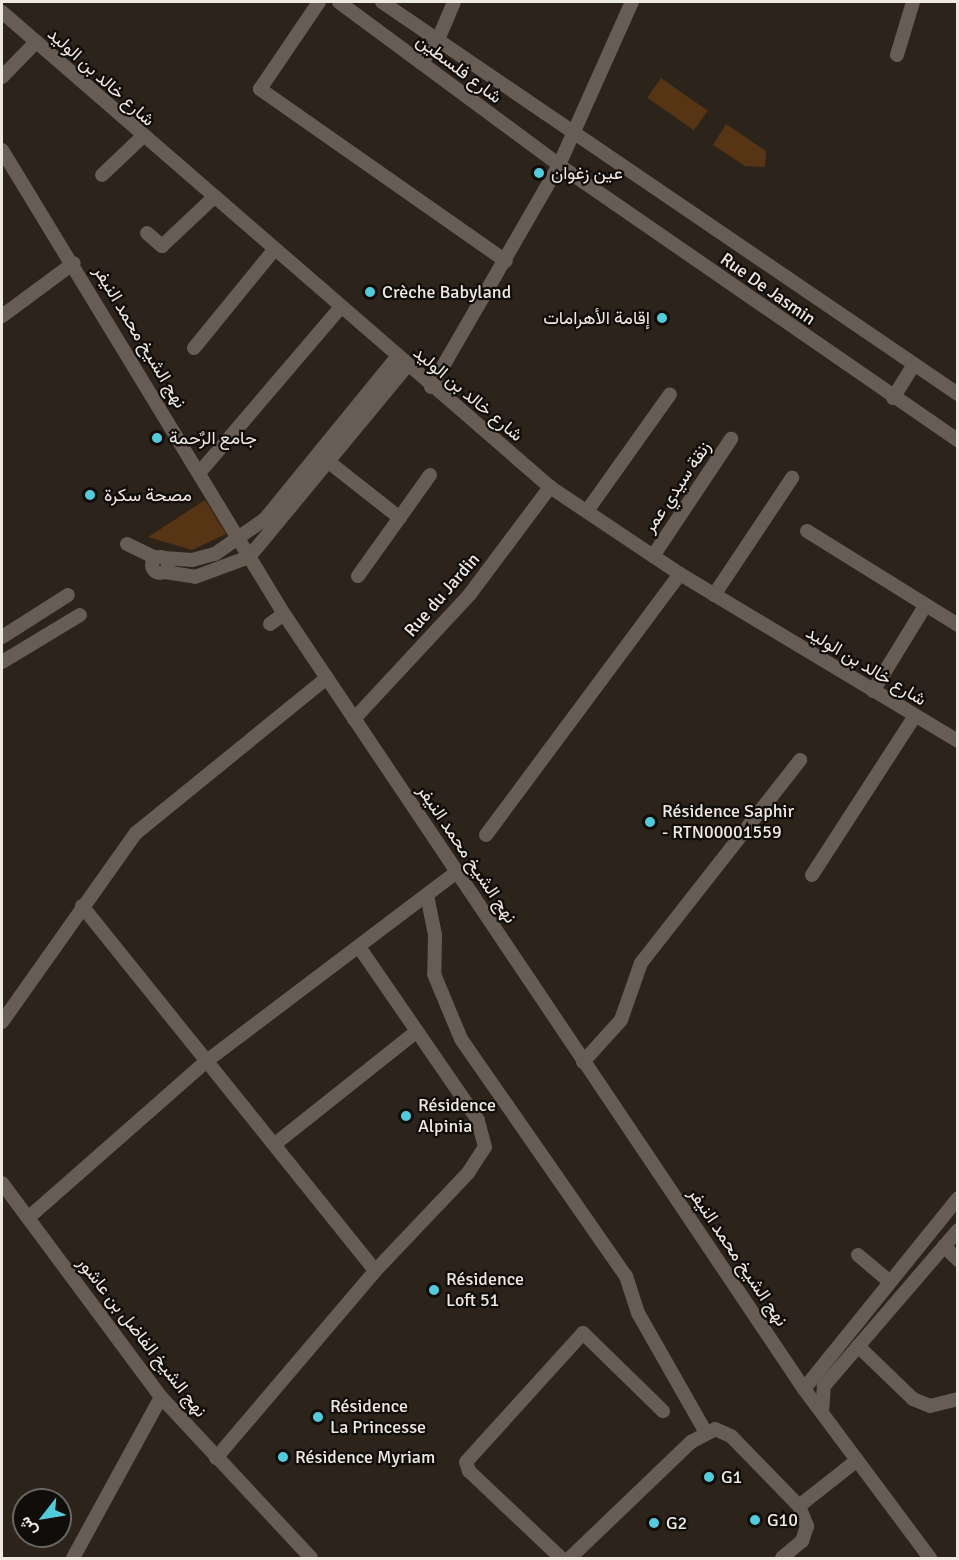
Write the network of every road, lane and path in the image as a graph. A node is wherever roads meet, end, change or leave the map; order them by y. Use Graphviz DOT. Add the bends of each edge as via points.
graph roads {
  1 [pos="319,2"];
  2 [pos="339,2"];
  3 [pos="382,2"];
  4 [pos="454,2"];
  5 [pos="632,2"];
  6 [pos="913,2"];
  7 [pos="2,12"];
  8 [pos="36,42"];
  9 [pos="437,42"];
  10 [pos="897,55"];
  11 [pos="421,63"];
  12 [pos="2,77"];
  13 [pos="573,132"];
  14 [pos="141,138"];
  15 [pos="2,150"];
  16 [pos="559,165"];
  17 [pos="102,175"];
  18 [pos="212,199"];
  19 [pos="147,233"];
  20 [pos="273,251"];
  21 [pos="506,261"];
  22 [pos="74,263"];
  23 [pos="339,308"];
  24 [pos="2,316"];
  25 [pos="194,348"];
  26 [pos="402,362"];
  27 [pos="914,365"];
  28 [pos="431,387"];
  29 [pos="670,394"];
  30 [pos="957,394"];
  31 [pos="893,398"];
  32 [pos="731,439"];
  33 [pos="957,440"];
  34 [pos="330,463"];
  35 [pos="200,472"];
  36 [pos="430,475"];
  37 [pos="792,478"];
  38 [pos="550,487"];
  39 [pos="587,512"];
  40 [pos="400,518"];
  41 [pos="807,531"];
  42 [pos="239,540"];
  43 [pos="127,544"];
  44 [pos="653,556"];
  45 [pos="249,557"];
  46 [pos="160,558"];
  47 [pos="680,574"];
  48 [pos="358,576"];
  49 [pos="68,595"];
  50 [pos="714,595"];
  51 [pos="924,606"];
  52 [pos="284,614"];
  53 [pos="80,615"];
  54 [pos="270,624"];
  55 [pos="957,625"];
  56 [pos="2,637"];
  57 [pos="2,662"];
  58 [pos="327,678"];
  59 [pos="873,691"];
  60 [pos="915,716"];
  61 [pos="354,719"];
  62 [pos="957,741"];
  63 [pos="800,760"];
  64 [pos="486,835"];
  65 [pos="457,872"];
  66 [pos="812,876"];
  67 [pos="427,895"];
  68 [pos="82,906"];
  69 [pos="359,947"];
  70 [pos="2,1022"];
  71 [pos="416,1032"];
  72 [pos="208,1060"];
  73 [pos="583,1062"];
  74 [pos="274,1144"];
  75 [pos="2,1183"];
  76 [pos="957,1198"];
  77 [pos="28,1218"];
  78 [pos="957,1230"];
  79 [pos="944,1246"];
  80 [pos="858,1255"];
  81 [pos="957,1260"];
  82 [pos="375,1271"];
  83 [pos="888,1280"];
  84 [pos="858,1346"];
  85 [pos="804,1389"];
  86 [pos="161,1397"];
  87 [pos="957,1399"];
  88 [pos="663,1411"];
  89 [pos="822,1413"];
  90 [pos="705,1431"];
  91 [pos="216,1458"];
  92 [pos="855,1462"];
  93 [pos="799,1506"];
  94 [pos="306,1557"];
  95 [pos="73,1558"];
  96 [pos="561,1558"];
  97 [pos="570,1558"];
  98 [pos="782,1558"];
  99 [pos="930,1558"];
  1 -- 21 [label="street" via="260,88"];
  2 -- 11 [label="street, شارع فلسطين"];
  3 -- 9 [label="street, شارع فلسطين"];
  4 -- 9 [label="street"];
  5 -- 13 [label="street"];
  6 -- 10 [label="street"];
  7 -- 8 [label="street, شارع خالد بن الوليد"];
  8 -- 12 [label="street"];
  8 -- 14 [label="street, شارع خالد بن الوليد"];
  9 -- 11 [label="street"];
  9 -- 13 [label="street, شارع فلسطين"];
  11 -- 16 [label="street, شارع فلسطين"];
  13 -- 16 [label="street"];
  13 -- 27 [label="street, Rue De Jasmin"];
  14 -- 17 [label="street"];
  14 -- 18 [label="street, شارع خالد بن الوليد"];
  15 -- 22 [label="street, نهج الشيخ محمد النيفر"];
  16 -- 21 [label="street"];
  16 -- 31 [label="street, Rue De Jasmin"];
  18 -- 19 [label="street" via="162,246"];
  18 -- 20 [label="street, شارع خالد بن الوليد"];
  20 -- 23 [label="street, شارع خالد بن الوليد"];
  20 -- 25 [label="street"];
  21 -- 28 [label="street"];
  22 -- 24 [label="street"];
  22 -- 35 [label="street, نهج الشيخ محمد النيفر"];
  23 -- 26 [label="street, شارع خالد بن الوليد"];
  23 -- 35 [label="street"];
  26 -- 28 [label="street, شارع خالد بن الوليد"];
  26 -- 34 [label="street"];
  26 -- 42 [label="street" via="265,519"];
  27 -- 30 [label="street, Rue De Jasmin"];
  27 -- 31 [label="street"];
  28 -- 38 [label="street, شارع خالد بن الوليد"];
  29 -- 39 [label="street"];
  31 -- 33 [label="street, Rue De Jasmin"];
  32 -- 44 [label="street, زنقة سيدي عمر"];
  34 -- 40 [label="street"];
  34 -- 45 [label="street"];
  35 -- 42 [label="street, نهج الشيخ محمد النيفر"];
  36 -- 40 [label="street"];
  37 -- 50 [label="street"];
  38 -- 39 [label="street, شارع خالد بن الوليد"];
  38 -- 61 [label="street, Rue du Jardin" via="470,594"];
  39 -- 44 [label="street, شارع خالد بن الوليد"];
  40 -- 48 [label="street"];
  41 -- 51 [label="street"];
  42 -- 45 [label="street, نهج الشيخ محمد النيفر"];
  42 -- 46 [label="street" via="192,560"];
  43 -- 46 [label="street"];
  44 -- 47 [label="street, شارع خالد بن الوليد"];
  45 -- 46 [label="street" via="195,578 153,569"];
  45 -- 52 [label="street, نهج الشيخ محمد النيفر"];
  47 -- 50 [label="street, شارع خالد بن الوليد"];
  47 -- 64 [label="street"];
  49 -- 56 [label="street"];
  50 -- 59 [label="street, شارع خالد بن الوليد"];
  51 -- 55 [label="street"];
  51 -- 59 [label="street"];
  52 -- 54 [label="street"];
  52 -- 58 [label="street, نهج الشيخ محمد النيفر"];
  53 -- 57 [label="street"];
  58 -- 61 [label="street, نهج الشيخ محمد النيفر"];
  58 -- 68 [label="street" via="136,833"];
  59 -- 60 [label="street, شارع خالد بن الوليد"];
  60 -- 62 [label="street, شارع خالد بن الوليد"];
  60 -- 66 [label="street"];
  61 -- 65 [label="street, نهج الشيخ محمد النيفر"];
  63 -- 73 [label="street" via="641,963 621,1020"];
  65 -- 67 [label="street"];
  65 -- 73 [label="street, نهج الشيخ محمد النيفر"];
  67 -- 69 [label="street"];
  67 -- 90 [label="street" via="435,935 434,974 461,1039 626,1276 638,1312"];
  68 -- 70 [label="street"];
  68 -- 72 [label="street"];
  69 -- 71 [label="street"];
  69 -- 72 [label="street"];
  71 -- 74 [label="street"];
  71 -- 82 [label="street" via="478,1120 485,1147 468,1173"];
  72 -- 74 [label="street"];
  72 -- 77 [label="street"];
  73 -- 85 [label="street, نهج الشيخ محمد النيفر"];
  74 -- 82 [label="street"];
  75 -- 77 [label="street, نهج الشيخ الفاضل بن عاشور"];
  76 -- 83 [label="street"];
  77 -- 86 [label="street, نهج الشيخ الفاضل بن عاشور"];
  78 -- 79 [label="street"];
  79 -- 81 [label="street"];
  79 -- 84 [label="street"];
  80 -- 83 [label="street"];
  82 -- 91 [label="street"];
  83 -- 85 [label="street"];
  84 -- 87 [label="street" via="914,1399 930,1406"];
  84 -- 89 [label="street" via="824,1386"];
  85 -- 89 [label="street, نهج الشيخ محمد النيفر"];
  86 -- 91 [label="street, نهج الشيخ الفاضل بن عاشور"];
  86 -- 95 [label="street"];
  88 -- 96 [label="street" via="583,1333 466,1462 469,1471"];
  89 -- 92 [label="street, نهج الشيخ محمد النيفر"];
  90 -- 93 [label="street" via="731,1436"];
  90 -- 97 [label="street"];
  91 -- 94 [label="street, نهج الشيخ الفاضل بن عاشور"];
  92 -- 93 [label="street"];
  92 -- 99 [label="street, نهج الشيخ محمد النيفر"];
  93 -- 98 [label="street" via="807,1526 802,1540"];
}
